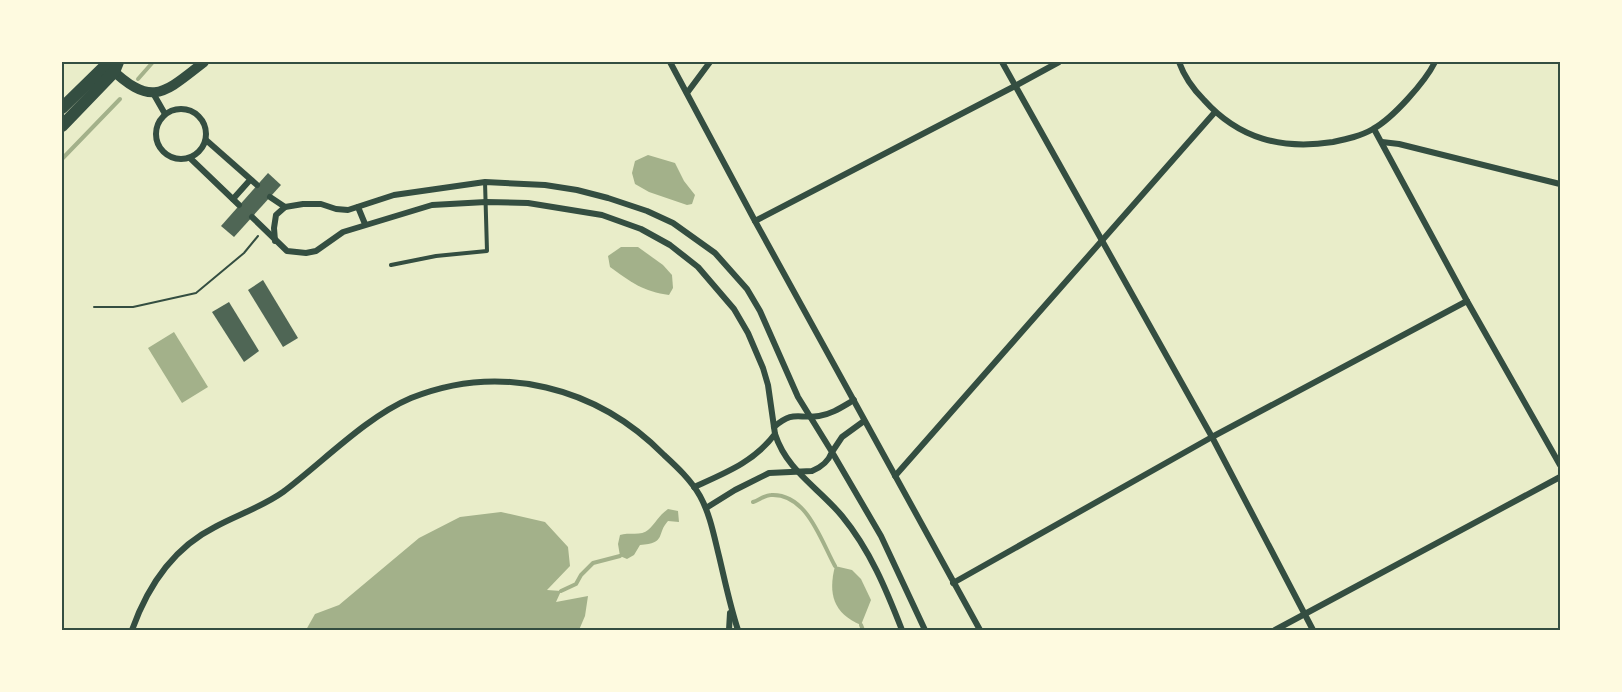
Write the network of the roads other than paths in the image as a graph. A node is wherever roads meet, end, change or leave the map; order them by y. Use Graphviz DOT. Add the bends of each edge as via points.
graph roads {
  1 [pos="204,62"];
  2 [pos="670,62"];
  3 [pos="710,62"];
  4 [pos="1002,62"];
  5 [pos="1059,62"];
  6 [pos="1179,62"];
  7 [pos="1435,62"];
  8 [pos="112,64"];
  9 [pos="1015,86"];
  10 [pos="153,93"];
  11 [pos="687,93"];
  12 [pos="62,108"];
  13 [pos="1215,112"];
  14 [pos="165,114"];
  15 [pos="62,126"];
  16 [pos="1374,129"];
  17 [pos="206,140"];
  18 [pos="1382,142"];
  19 [pos="190,158"];
  20 [pos="250,180"];
  21 [pos="485,182"];
  22 [pos="1560,184"];
  23 [pos="257,185"];
  24 [pos="270,197"];
  25 [pos="233,199"];
  26 [pos="486,202"];
  27 [pos="239,205"];
  28 [pos="285,207"];
  29 [pos="358,207"];
  30 [pos="252,217"];
  31 [pos="755,221"];
  32 [pos="365,224"];
  33 [pos="1102,238"];
  34 [pos="275,241"];
  35 [pos="391,265"];
  36 [pos="1467,301"];
  37 [pos="854,400"];
  38 [pos="811,417"];
  39 [pos="864,421"];
  40 [pos="774,427"];
  41 [pos="775,434"];
  42 [pos="1212,436"];
  43 [pos="832,452"];
  44 [pos="1560,465"];
  45 [pos="797,472"];
  46 [pos="895,476"];
  47 [pos="1560,477"];
  48 [pos="694,487"];
  49 [pos="706,508"];
  50 [pos="953,583"];
  51 [pos="730,606"];
  52 [pos="1305,614"];
  53 [pos="132,630"];
  54 [pos="729,630"];
  55 [pos="738,630"];
  56 [pos="902,630"];
  57 [pos="925,630"];
  58 [pos="980,630"];
  59 [pos="1275,630"];
  60 [pos="1313,630"];
  1 -- 10 [label="street" via="172,87"];
  2 -- 11 [label="street"];
  3 -- 11 [label="street"];
  4 -- 9 [label="street"];
  5 -- 9 [label="street"];
  6 -- 13 [label="street" via="1192,88"];
  7 -- 16 [label="street" via="1398,108"];
  8 -- 10 [label="street" via="135,89"];
  8 -- 12 [label="main road"];
  8 -- 15 [label="main road"];
  9 -- 31 [label="street"];
  9 -- 33 [label="street"];
  10 -- 14 [label="street"];
  11 -- 31 [label="street"];
  13 -- 16 [label="street" via="1244,133 1274,143 1315,145"];
  13 -- 33 [label="street"];
  14 -- 17 [label="street" via="182,109 198,116"];
  14 -- 19 [label="street" via="157,128 157,143 167,156"];
  16 -- 18 [label="street"];
  17 -- 19 [label="street"];
  17 -- 20 [label="street"];
  18 -- 22 [label="street"];
  18 -- 36 [label="street"];
  19 -- 25 [label="street"];
  20 -- 23 [label="street"];
  20 -- 25 [label="street"];
  21 -- 26 [label="lane"];
  21 -- 29 [label="street" via="394,195"];
  21 -- 38 [label="street" via="545,186 608,198 674,223 696,238 747,289"];
  24 -- 28 [label="street"];
  25 -- 27 [label="street"];
  26 -- 32 [label="street" via="432,205"];
  26 -- 35 [label="lane" via="486,251"];
  26 -- 40 [label="street" via="528,202 602,215 641,229 679,252 719,291 748,333 768,385"];
  28 -- 29 [label="street"];
  28 -- 34 [label="street" via="276,215"];
  29 -- 32 [label="street"];
  30 -- 34 [label="street"];
  31 -- 37 [label="street"];
  32 -- 34 [label="street" via="306,253 287,251"];
  33 -- 42 [label="street"];
  33 -- 46 [label="street"];
  36 -- 42 [label="street"];
  36 -- 44 [label="street"];
  37 -- 38 [label="street" via="837,411"];
  37 -- 39 [label="street"];
  38 -- 40 [label="street" via="791,416"];
  38 -- 43 [label="street"];
  39 -- 43 [label="street" via="842,437"];
  39 -- 46 [label="street"];
  40 -- 41 [label="street"];
  41 -- 45 [label="street"];
  41 -- 48 [label="street" via="757,454"];
  42 -- 50 [label="street"];
  42 -- 52 [label="street"];
  43 -- 45 [label="street" via="818,469"];
  43 -- 57 [label="street" via="881,536"];
  45 -- 49 [label="street" via="769,473"];
  45 -- 56 [label="street" via="842,516 863,545"];
  46 -- 50 [label="street"];
  47 -- 52 [label="street"];
  48 -- 49 [label="street"];
  48 -- 53 [label="street" via="629,425 571,394 510,381 484,381 434,390 409,399 364,426 278,495 212,528 186,547 152,586"];
  49 -- 51 [label="street"];
  50 -- 58 [label="street"];
  51 -- 54 [label="street"];
  51 -- 55 [label="street"];
  52 -- 59 [label="street"];
  52 -- 60 [label="street"];
}
